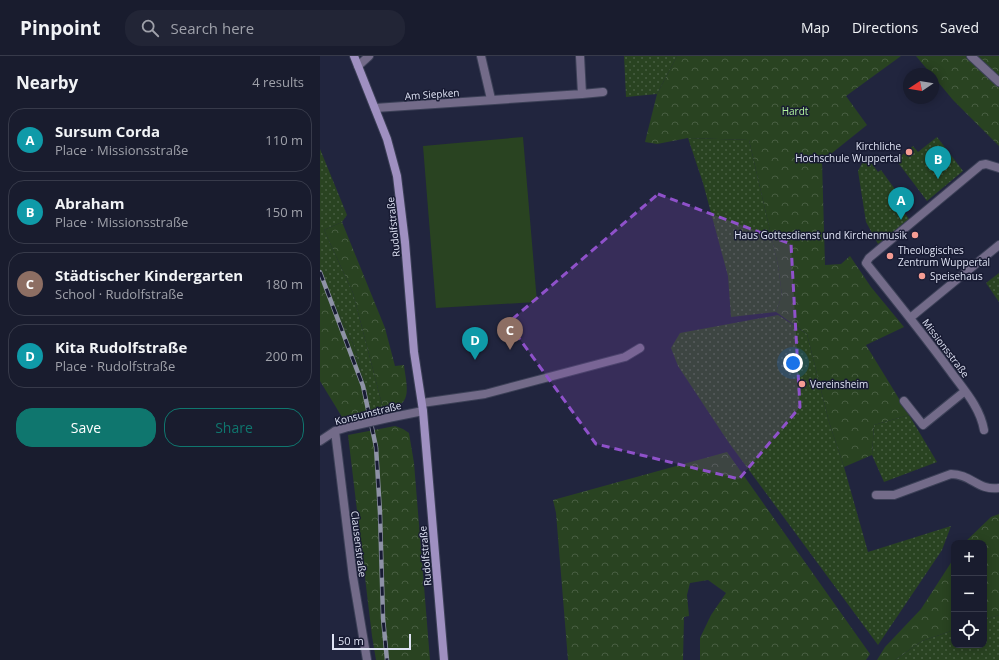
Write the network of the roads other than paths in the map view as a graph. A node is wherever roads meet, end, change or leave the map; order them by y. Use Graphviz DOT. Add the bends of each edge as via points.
graph roads {
  1 [pos="354,56"];
  2 [pos="369,56"];
  3 [pos="481,56"];
  4 [pos="580,56"];
  5 [pos="971,56"];
  6 [pos="358,66"];
  7 [pos="999,82"];
  8 [pos="602,92"];
  9 [pos="582,94"];
  10 [pos="491,99"];
  11 [pos="375,108"];
  12 [pos="999,168"];
  13 [pos="999,245"];
  14 [pos="910,318"];
  15 [pos="640,348"];
  16 [pos="965,391"];
  17 [pos="904,401"];
  18 [pos="423,407"];
  19 [pos="984,430"];
  20 [pos="335,431"];
  21 [pos="320,441"];
  22 [pos="999,488"];
  23 [pos="876,495"];
  24 [pos="367,660"];
  25 [pos="444,660"];
  1 -- 6 [label="street, Rudolfstraße"];
  2 -- 6 [label="street"];
  3 -- 10 [label="street"];
  4 -- 9 [label="street"];
  5 -- 7 [label="street"];
  6 -- 11 [label="street, Rudolfstraße"];
  8 -- 9 [label="street, Am Siepken"];
  9 -- 10 [label="street, Am Siepken"];
  10 -- 11 [label="street, Am Siepken"];
  11 -- 18 [label="street, Rudolfstraße" via="397,176 414,352"];
  12 -- 14 [label="street, Missionsstraße" via="981,165 867,260 866,263"];
  13 -- 14 [label="street, Missionsstraße"];
  14 -- 16 [label="street, Missionsstraße"];
  15 -- 18 [label="street" via="625,357 485,394"];
  16 -- 17 [label="street, Missionsstraße" via="923,425"];
  16 -- 19 [label="street, Missionsstraße" via="982,419"];
  18 -- 20 [label="street, Konsumstraße, bridge"];
  18 -- 25 [label="street, Rudolfstraße"];
  20 -- 21 [label="street, Konsumstraße"];
  20 -- 24 [label="street, Clausenstraße" via="353,577"];
  22 -- 23 [label="street" via="984,488 960,474 951,474 894,495"];
}
